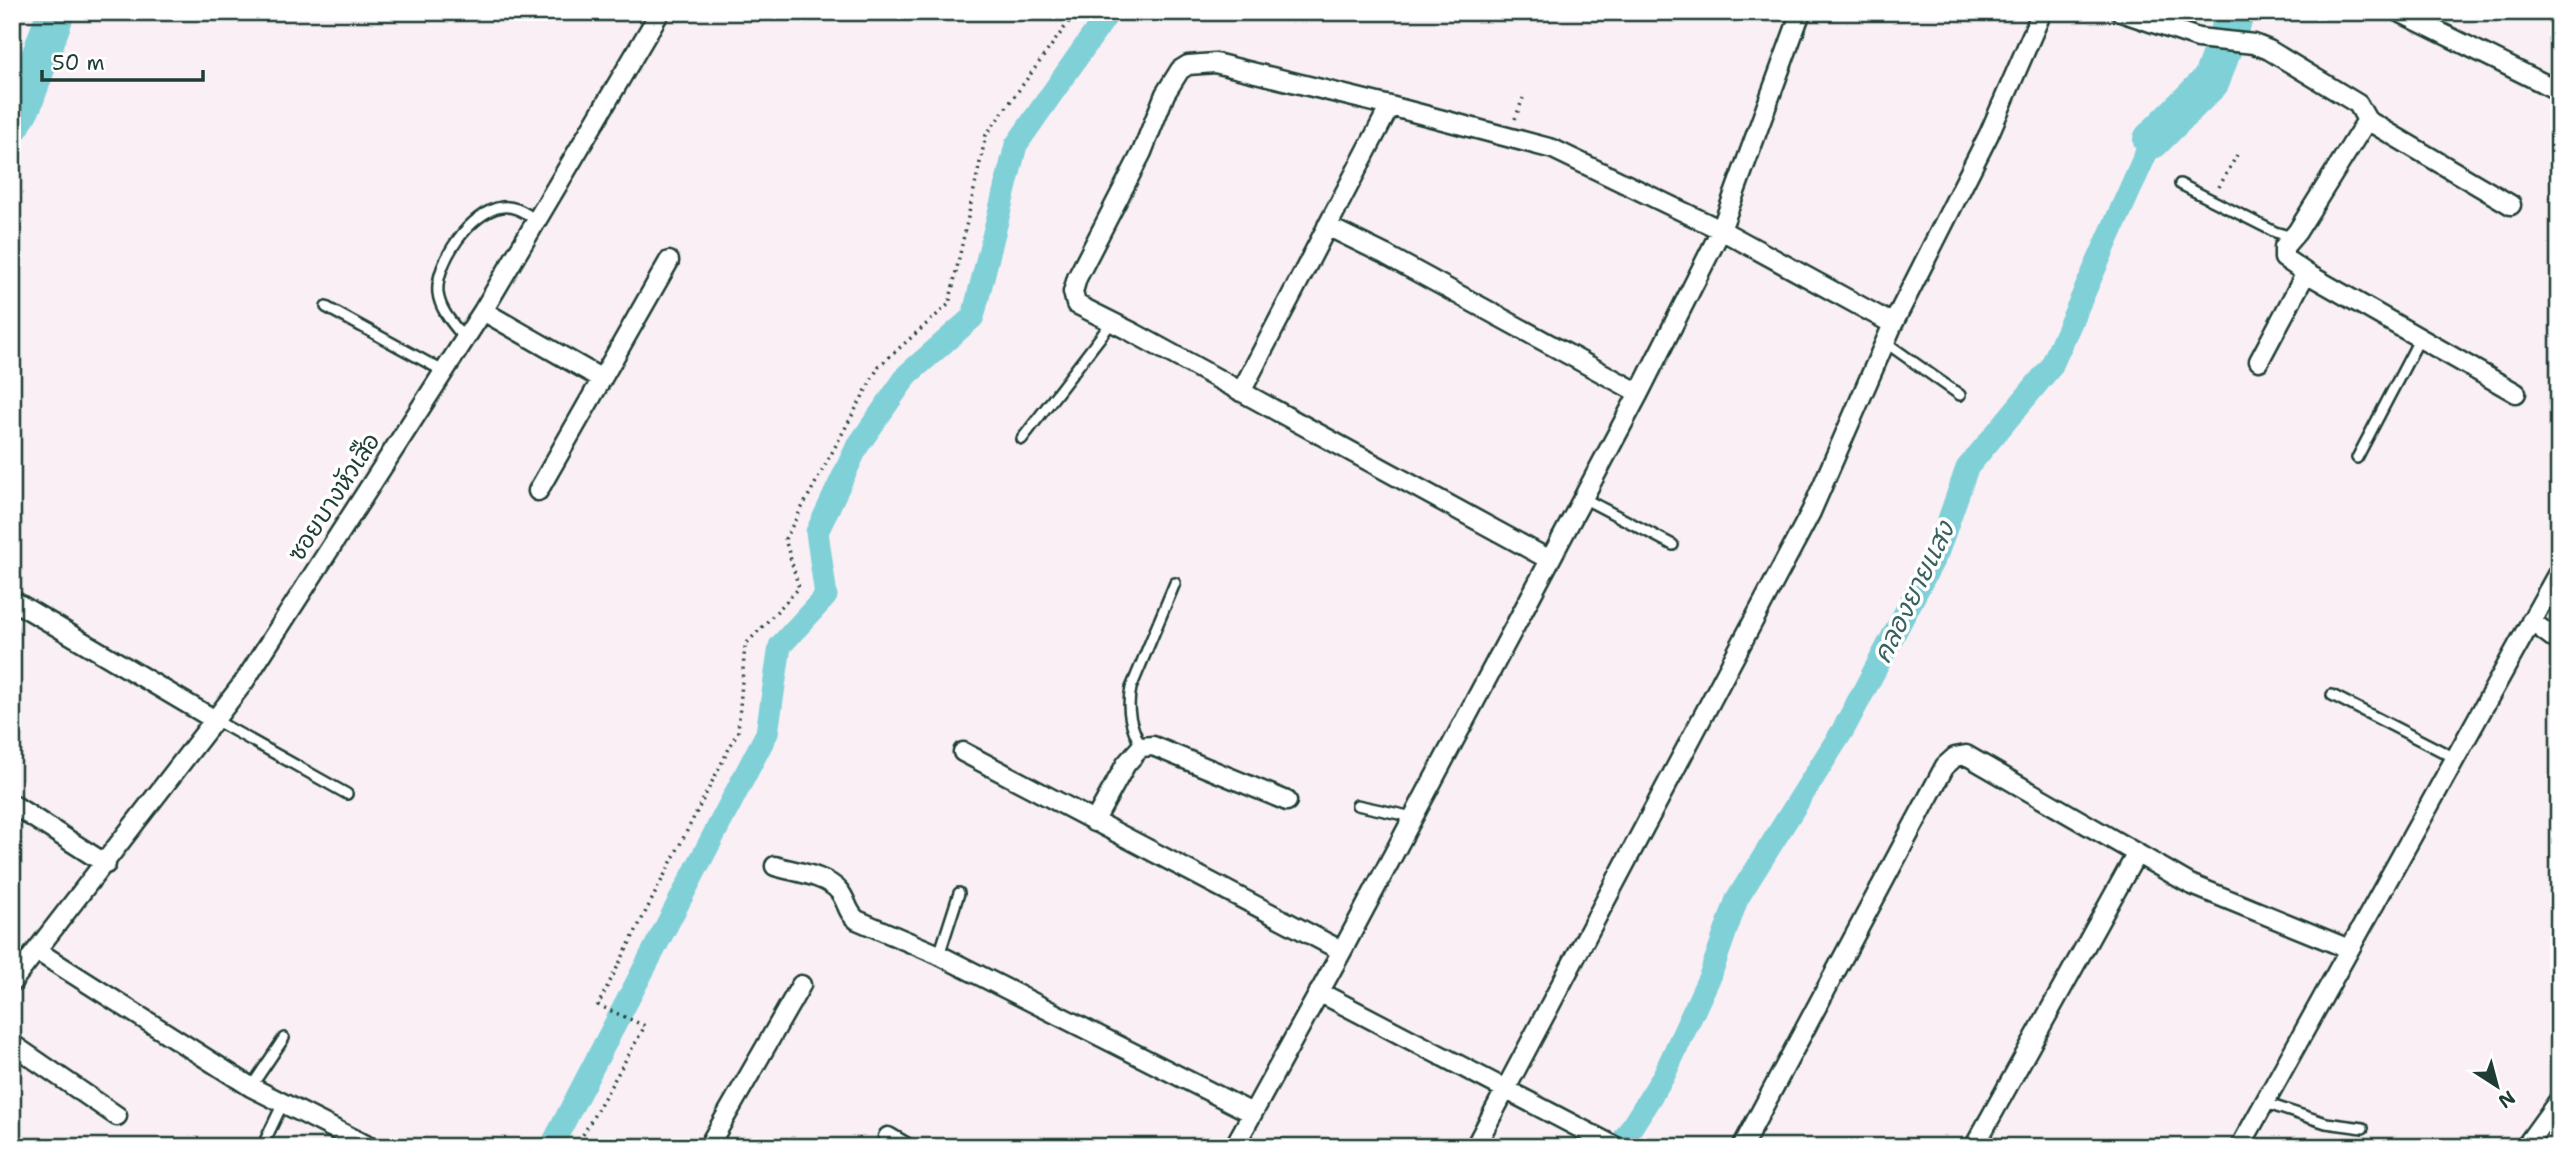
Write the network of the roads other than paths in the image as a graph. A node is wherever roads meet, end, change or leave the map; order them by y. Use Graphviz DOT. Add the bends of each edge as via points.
graph roads {
  1 [pos="660,12"];
  2 [pos="1801,12"];
  3 [pos="2042,12"];
  4 [pos="2121,12"];
  5 [pos="2399,12"];
  6 [pos="2433,20"];
  7 [pos="2559,91"];
  8 [pos="1390,106"];
  9 [pos="2367,120"];
  10 [pos="2180,184"];
  11 [pos="2511,205"];
  12 [pos="537,220"];
  13 [pos="1327,226"];
  14 [pos="1721,230"];
  15 [pos="2292,237"];
  16 [pos="670,261"];
  17 [pos="2306,273"];
  18 [pos="326,307"];
  19 [pos="483,311"];
  20 [pos="1111,322"];
  21 [pos="1893,324"];
  22 [pos="2420,338"];
  23 [pos="465,339"];
  24 [pos="1885,342"];
  25 [pos="2259,361"];
  26 [pos="443,371"];
  27 [pos="602,379"];
  28 [pos="1241,392"];
  29 [pos="1639,393"];
  30 [pos="2516,393"];
  31 [pos="1960,396"];
  32 [pos="1022,439"];
  33 [pos="2357,458"];
  34 [pos="538,491"];
  35 [pos="1583,498"];
  36 [pos="1673,545"];
  37 [pos="1550,561"];
  38 [pos="2559,572"];
  39 [pos="1175,583"];
  40 [pos="12,600"];
  41 [pos="2531,621"];
  42 [pos="2559,642"];
  43 [pos="2332,695"];
  44 [pos="215,720"];
  45 [pos="1141,747"];
  46 [pos="963,752"];
  47 [pos="2455,758"];
  48 [pos="347,794"];
  49 [pos="1287,801"];
  50 [pos="12,804"];
  51 [pos="1357,805"];
  52 [pos="1413,817"];
  53 [pos="1094,822"];
  54 [pos="2137,853"];
  55 [pos="106,864"];
  56 [pos="775,866"];
  57 [pos="959,893"];
  58 [pos="2349,949"];
  59 [pos="37,951"];
  60 [pos="1342,951"];
  61 [pos="939,956"];
  62 [pos="12,982"];
  63 [pos="801,985"];
  64 [pos="1319,992"];
  65 [pos="284,1038"];
  66 [pos="12,1044"];
  67 [pos="251,1087"];
  68 [pos="1506,1088"];
  69 [pos="2559,1100"];
  70 [pos="283,1103"];
  71 [pos="2265,1103"];
  72 [pos="1252,1113"];
  73 [pos="117,1116"];
  74 [pos="2363,1128"];
  75 [pos="888,1137"];
  76 [pos="1610,1143"];
  77 [pos="262,1147"];
  78 [pos="370,1147"];
  79 [pos="708,1147"];
  80 [pos="905,1147"];
  81 [pos="1234,1147"];
  82 [pos="1475,1147"];
  83 [pos="1742,1147"];
  84 [pos="1974,1147"];
  85 [pos="2240,1147"];
  86 [pos="2525,1147"];
  1 -- 12 [label="street, ซอยบางหัวเสือ"];
  2 -- 14 [label="street"];
  3 -- 21 [label="street" via="1989,134"];
  4 -- 9 [label="street" via="2185,34 2269,50 2351,99"];
  5 -- 6 [label="street"];
  6 -- 7 [label="street"];
  8 -- 13 [label="street"];
  8 -- 14 [label="street" via="1553,149"];
  8 -- 20 [label="street" via="1215,62 1180,70 1073,292 1076,304"];
  9 -- 11 [label="street"];
  9 -- 15 [label="street"];
  10 -- 15 [label="lane"];
  12 -- 19 [label="street, ซอยบางหัวเสือ"];
  12 -- 23 [label="lane" via="502,207 483,214 462,232 439,276 438,293 443,311"];
  13 -- 28 [label="street"];
  13 -- 29 [label="street"];
  14 -- 21 [label="street"];
  14 -- 29 [label="street"];
  15 -- 17 [label="street" via="2283,256"];
  16 -- 27 [label="street"];
  17 -- 22 [label="street"];
  17 -- 25 [label="street"];
  18 -- 26 [label="lane"];
  19 -- 23 [label="street, ซอยบางหัวเสือ"];
  19 -- 27 [label="street"];
  20 -- 28 [label="street"];
  20 -- 32 [label="lane"];
  21 -- 24 [label="street"];
  22 -- 30 [label="street"];
  22 -- 33 [label="lane"];
  23 -- 26 [label="street, ซอยบางหัวเสือ"];
  24 -- 31 [label="lane"];
  24 -- 68 [label="street" via="1811,512"];
  26 -- 44 [label="street, ซอยบางหัวเสือ"];
  27 -- 34 [label="street"];
  28 -- 37 [label="street"];
  29 -- 35 [label="street"];
  35 -- 36 [label="lane"];
  35 -- 37 [label="street"];
  37 -- 52 [label="street"];
  38 -- 41 [label="street"];
  39 -- 45 [label="lane" via="1131,688 1130,723"];
  40 -- 44 [label="street"];
  41 -- 42 [label="street"];
  41 -- 47 [label="street"];
  43 -- 47 [label="lane"];
  44 -- 48 [label="lane"];
  44 -- 55 [label="street, ซอยบางหัวเสือ"];
  45 -- 49 [label="street" via="1153,746"];
  45 -- 53 [label="street" via="1126,764"];
  46 -- 53 [label="street"];
  47 -- 58 [label="street"];
  50 -- 55 [label="street"];
  51 -- 52 [label="lane"];
  52 -- 60 [label="street"];
  53 -- 60 [label="street"];
  54 -- 58 [label="street" via="2190,884"];
  54 -- 83 [label="street" via="1966,755 1955,757 1945,766"];
  54 -- 84 [label="street"];
  55 -- 59 [label="street, ซอยบางหัวเสือ"];
  56 -- 61 [label="street" via="827,881 838,888 857,920"];
  57 -- 61 [label="lane"];
  58 -- 71 [label="street"];
  59 -- 62 [label="street, ซอยบางหัวเสือ"];
  59 -- 67 [label="street"];
  60 -- 64 [label="street"];
  61 -- 72 [label="street"];
  63 -- 79 [label="street"];
  64 -- 68 [label="street"];
  64 -- 72 [label="street"];
  65 -- 67 [label="lane"];
  66 -- 73 [label="street"];
  67 -- 70 [label="street"];
  68 -- 76 [label="street"];
  68 -- 82 [label="street"];
  69 -- 86 [label="street"];
  70 -- 77 [label="lane"];
  70 -- 78 [label="street"];
  71 -- 74 [label="lane" via="2326,1123"];
  71 -- 85 [label="street"];
  72 -- 81 [label="street"];
  75 -- 80 [label="street"];
}
